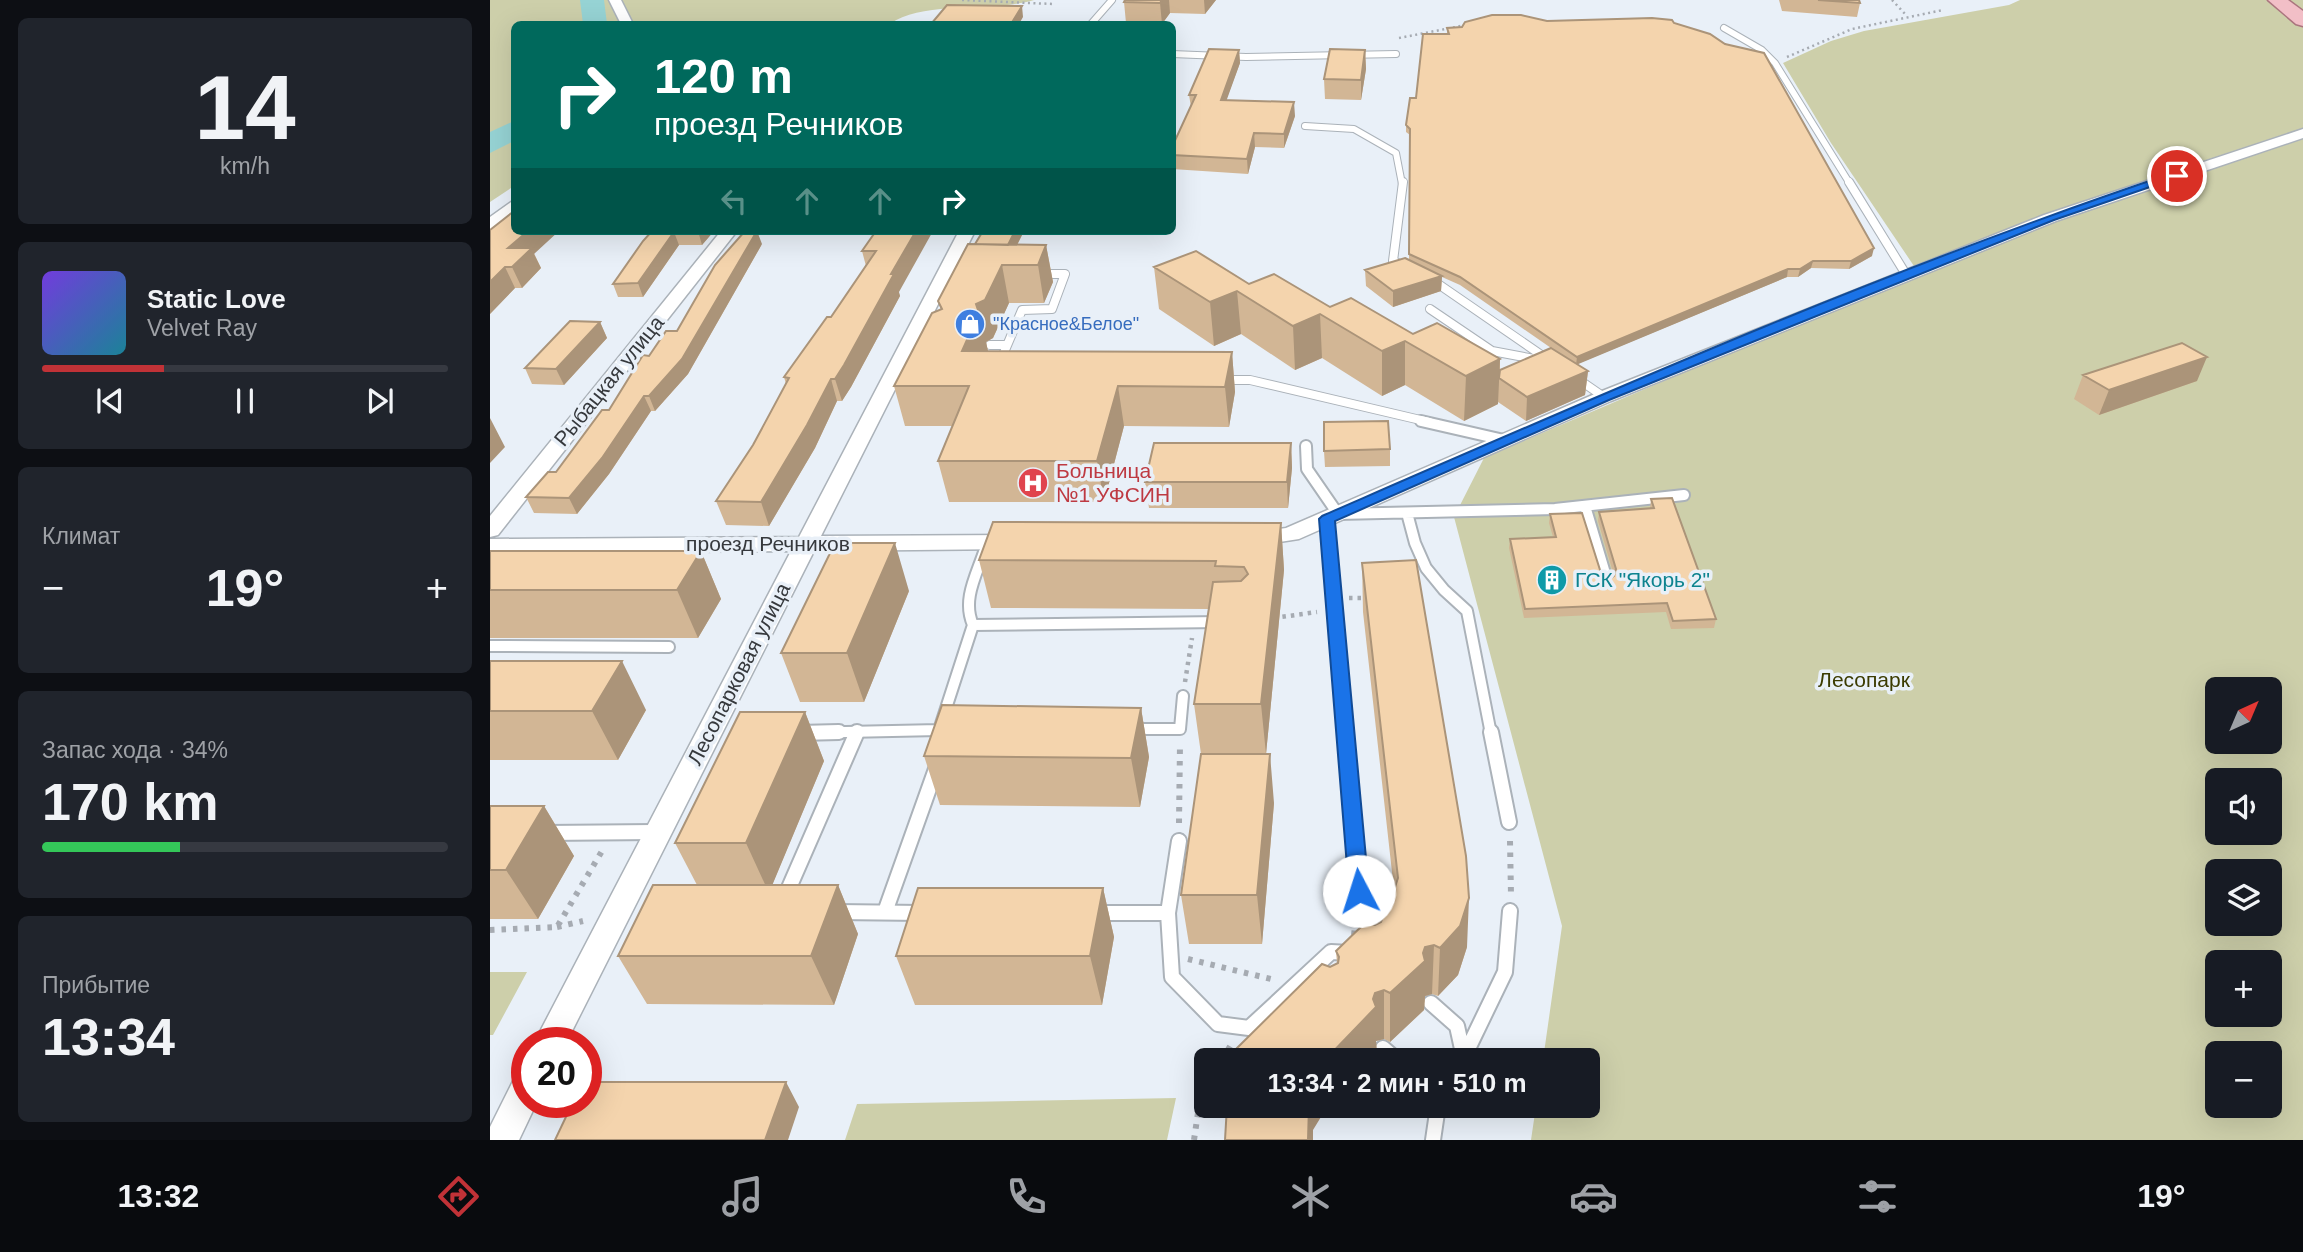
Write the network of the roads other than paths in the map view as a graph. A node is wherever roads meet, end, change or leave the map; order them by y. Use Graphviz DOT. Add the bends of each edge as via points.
graph roads {
  1 [pos="615,0"];
  2 [pos="1112,0"];
  3 [pos="2277,0"];
  4 [pos="2298,0"];
  5 [pos="2303,3"];
  6 [pos="2303,20"];
  7 [pos="626,21"];
  8 [pos="1094,21"];
  9 [pos="1724,28"];
  10 [pos="1176,54"];
  11 [pos="1394,54"];
  12 [pos="1306,126"];
  13 [pos="2303,133"];
  14 [pos="511,208"];
  15 [pos="490,225"];
  16 [pos="726,235"];
  17 [pos="966,235"];
  18 [pos="1025,274"];
  19 [pos="1907,276"];
  20 [pos="1430,309"];
  21 [pos="990,345"];
  22 [pos="1007,345"];
  23 [pos="1553,362"];
  24 [pos="997,368"];
  25 [pos="1210,380"];
  26 [pos="1604,397"];
  27 [pos="1504,440"];
  28 [pos="1306,446"];
  29 [pos="1684,495"];
  30 [pos="1585,506"];
  31 [pos="1407,513"];
  32 [pos="1333,517"];
  33 [pos="490,530"];
  34 [pos="1238,539"];
  35 [pos="1043,542"];
  36 [pos="988,543"];
  37 [pos="806,544"];
  38 [pos="490,546"];
  39 [pos="1607,580"];
  40 [pos="1245,622"];
  41 [pos="973,625"];
  42 [pos="490,646"];
  43 [pos="669,647"];
  44 [pos="1183,696"];
  45 [pos="1113,729"];
  46 [pos="857,732"];
  47 [pos="789,733"];
  48 [pos="944,737"];
  49 [pos="1509,822"];
  50 [pos="658,832"];
  51 [pos="531,833"];
  52 [pos="1179,841"];
  53 [pos="1359,891"];
  54 [pos="1510,911"];
  55 [pos="779,912"];
  56 [pos="818,912"];
  57 [pos="885,912"];
  58 [pos="939,913"];
  59 [pos="1087,913"];
  60 [pos="1168,914"];
  61 [pos="1367,960"];
  62 [pos="1431,1003"];
  63 [pos="559,1027"];
  64 [pos="1461,1048"];
  65 [pos="1468,1048"];
  66 [pos="511,1118"];
  67 [pos="1436,1118"];
  68 [pos="500,1140"];
  69 [pos="1433,1140"];
  1 -- 7 [label="street"];
  2 -- 8 [label="lane"];
  3 -- 6 [label="main road"];
  4 -- 5 [label="main road"];
  9 -- 19 [label="lane" via="1775,63"];
  10 -- 11 [label="lane"];
  12 -- 23 [label="lane" via="1354,129 1396,153 1403,178 1393,261 1441,284"];
  13 -- 19 [label="street" via="2050,218"];
  14 -- 15 [label="street"];
  16 -- 33 [label="street, Рыбацкая улица"];
  17 -- 37 [label="street, Лесопарковая улица" via="916,345"];
  18 -- 22 [label="lane" via="1065,274 1052,309 1022,310"];
  19 -- 26 [label="street"];
  20 -- 23 [label="lane" via="1492,351"];
  21 -- 22 [label="lane"];
  22 -- 24 [label="lane"];
  23 -- 26 [label="lane"];
  25 -- 27 [label="lane" via="1250,380"];
  26 -- 27 [label="street"];
  27 -- 32 [label="street"];
  28 -- 32 [label="lane" via="1307,469"];
  29 -- 30 [label="lane"];
  30 -- 31 [label="lane"];
  30 -- 39 [label="lane"];
  31 -- 32 [label="lane"];
  31 -- 49 [label="lane" via="1427,573 1467,611"];
  32 -- 34 [label="street" via="1291,534"];
  32 -- 53 [label="lane"];
  35 -- 36 [label="street, проезд Речников"];
  36 -- 37 [label="street, проезд Речников"];
  36 -- 41 [label="lane" via="967,604"];
  37 -- 38 [label="street, проезд Речников"];
  37 -- 50 [label="street, Лесопарковая улица" via="715,735"];
  40 -- 41 [label="lane"];
  41 -- 48 [label="lane"];
  42 -- 43 [label="lane"];
  44 -- 45 [label="lane" via="1180,729"];
  46 -- 47 [label="lane"];
  46 -- 48 [label="lane"];
  46 -- 55 [label="lane"];
  48 -- 57 [label="lane"];
  50 -- 51 [label="lane"];
  50 -- 63 [label="street, Лесопарковая улица" via="623,913"];
  52 -- 60 [label="lane"];
  54 -- 65 [label="lane" via="1505,972"];
  56 -- 57 [label="lane"];
  57 -- 58 [label="lane"];
  59 -- 60 [label="lane"];
  60 -- 61 [label="lane" via="1171,977 1218,1024 1249,1028 1302,988 1331,953"];
  62 -- 64 [label="lane" via="1457,1026"];
  66 -- 68 [label="street"];
  67 -- 69 [label="lane"];
}
